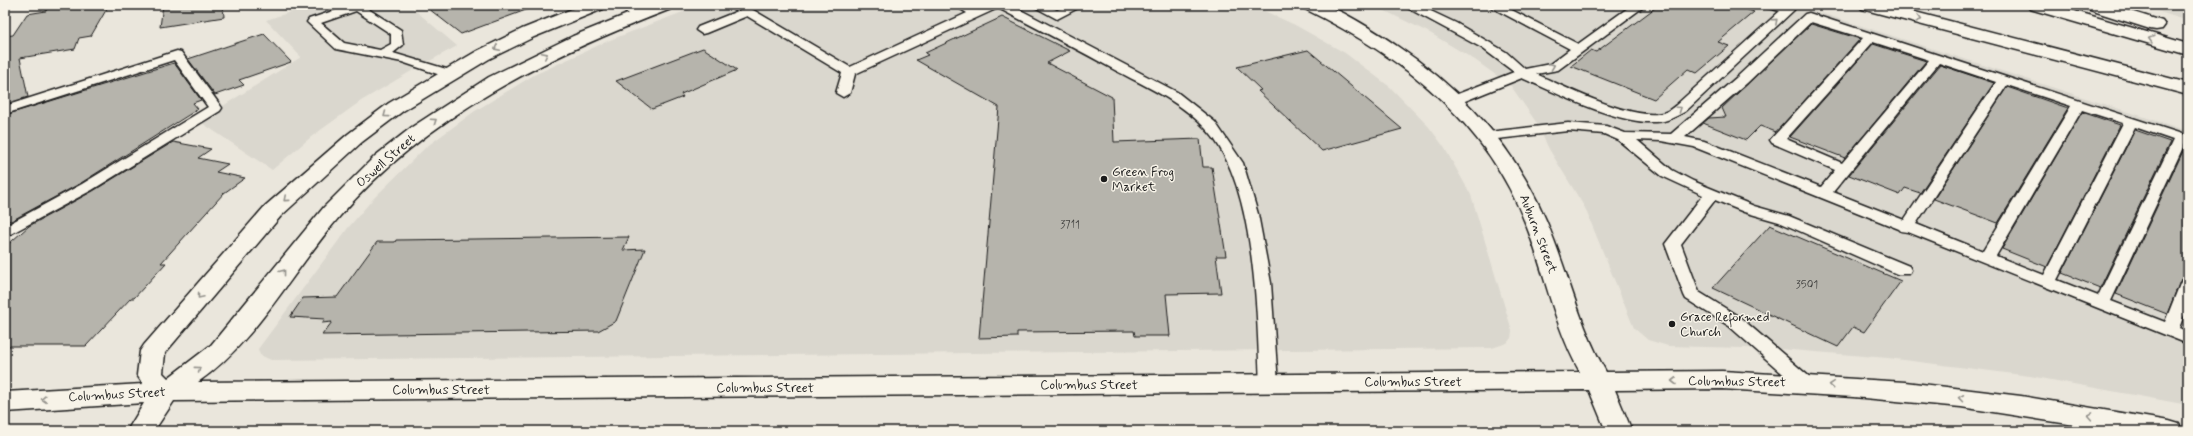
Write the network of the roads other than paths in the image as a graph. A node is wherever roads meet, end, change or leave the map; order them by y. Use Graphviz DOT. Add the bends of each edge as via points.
graph roads {
  1 [pos="597,5"];
  2 [pos="665,5"];
  3 [pos="960,5"];
  4 [pos="994,5"];
  5 [pos="1002,5"];
  6 [pos="1037,5"];
  7 [pos="1078,5"];
  8 [pos="1312,5"];
  9 [pos="1408,5"];
  10 [pos="1493,5"];
  11 [pos="1640,5"];
  12 [pos="1768,5"];
  13 [pos="1868,5"];
  14 [pos="1924,5"];
  15 [pos="2036,5"];
  16 [pos="2093,5"];
  17 [pos="743,8"];
  18 [pos="635,9"];
  19 [pos="976,13"];
  20 [pos="702,30"];
  21 [pos="2188,35"];
  22 [pos="1871,37"];
  23 [pos="1579,49"];
  24 [pos="2188,50"];
  25 [pos="383,54"];
  26 [pos="1937,58"];
  27 [pos="849,72"];
  28 [pos="1522,73"];
  29 [pos="449,74"];
  30 [pos="2004,80"];
  31 [pos="2188,85"];
  32 [pos="2188,89"];
  33 [pos="843,92"];
  34 [pos="1455,100"];
  35 [pos="2079,104"];
  36 [pos="5,110"];
  37 [pos="2131,121"];
  38 [pos="1488,136"];
  39 [pos="1623,137"];
  40 [pos="1675,138"];
  41 [pos="2184,138"];
  42 [pos="1845,168"];
  43 [pos="1823,194"];
  44 [pos="1712,195"];
  45 [pos="1906,228"];
  46 [pos="5,232"];
  47 [pos="1986,259"];
  48 [pos="1903,270"];
  49 [pos="2048,283"];
  50 [pos="2188,284"];
  51 [pos="2102,304"];
  52 [pos="2170,331"];
  53 [pos="2188,338"];
  54 [pos="1598,381"];
  55 [pos="1269,384"];
  56 [pos="1806,384"];
  57 [pos="166,392"];
  58 [pos="5,402"];
  59 [pos="140,431"];
  60 [pos="1619,431"];
  61 [pos="2170,431"];
  1 -- 29 [label="main road, one-way" via="528,33"];
  2 -- 18 [label="main road, Oswell Street"];
  3 -- 19 [label="lane"];
  4 -- 19 [label="lane"];
  5 -- 55 [label="lane" via="1172,95 1210,125 1236,163 1252,214 1263,283"];
  6 -- 7 [label="lane" via="1057,14"];
  8 -- 34 [label="main road, Auburn Street" via="1396,52 1430,77"];
  9 -- 28 [label="lane" via="1496,52 1516,65"];
  10 -- 23 [label="lane"];
  11 -- 23 [label="lane"];
  28 -- 12 [label="lane, one-way" via="1614,111 1642,118 1667,116 1681,108 1788,10"];
  13 -- 32 [label="main road, one-way"];
  14 -- 31 [label="main road"];
  24 -- 15 [label="main road, one-way"];
  16 -- 21 [label="main road"];
  17 -- 20 [label="lane"];
  17 -- 27 [label="lane"];
  57 -- 18 [label="main road, Oswell Street, one-way" via="218,353 310,237 349,193 387,158 428,125 471,96 515,70"];
  19 -- 27 [label="lane"];
  22 -- 26 [label="lane"];
  22 -- 40 [label="lane" via="1809,17"];
  22 -- 42 [label="lane" via="1777,140"];
  28 -- 23 [label="lane, one-way" via="1554,67"];
  25 -- 25 [label="lane" via="340,46 314,22 357,7 397,33 397,45"];
  25 -- 29 [label="lane"];
  26 -- 30 [label="lane"];
  26 -- 42 [label="lane"];
  27 -- 33 [label="lane"];
  28 -- 34 [label="lane"];
  29 -- 57 [label="main road, one-way" via="396,107 355,138 273,211 153,352 150,375"];
  30 -- 35 [label="lane"];
  30 -- 45 [label="lane"];
  34 -- 38 [label="main road, Auburn Street"];
  35 -- 37 [label="lane"];
  35 -- 47 [label="lane"];
  36 -- 46 [label="lane" via="177,55 215,108 87,187"];
  37 -- 41 [label="lane"];
  37 -- 49 [label="lane"];
  38 -- 39 [label="lane" via="1568,127 1606,130"];
  38 -- 54 [label="main road, Auburn Street" via="1511,170 1530,207 1578,343"];
  39 -- 40 [label="lane" via="1652,135"];
  39 -- 44 [label="lane" via="1667,173"];
  40 -- 43 [label="lane" via="1699,144"];
  41 -- 51 [label="lane"];
  42 -- 43 [label="lane"];
  43 -- 45 [label="lane"];
  44 -- 48 [label="lane" via="1784,219"];
  44 -- 56 [label="lane" via="1672,244 1692,295 1735,322"];
  45 -- 47 [label="lane"];
  47 -- 49 [label="lane"];
  49 -- 51 [label="lane"];
  50 -- 52 [label="lane"];
  51 -- 52 [label="lane"];
  52 -- 53 [label="lane"];
  54 -- 55 [label="main road, Columbus Street"];
  56 -- 54 [label="main road, Columbus Street, one-way" via="1722,380"];
  54 -- 60 [label="main road, Auburn Street"];
  55 -- 57 [label="main road, Columbus Street"];
  61 -- 56 [label="main road, Columbus Street, one-way" via="2072,413 1939,395"];
  57 -- 58 [label="main road, Columbus Street, one-way"];
  57 -- 59 [label="main road, Oswell Street"];
}
